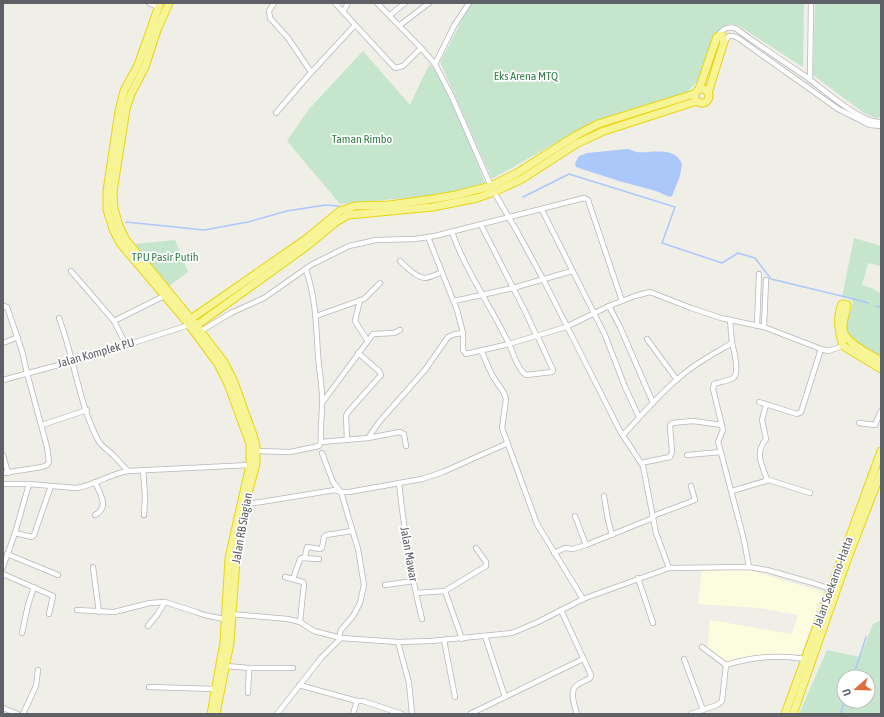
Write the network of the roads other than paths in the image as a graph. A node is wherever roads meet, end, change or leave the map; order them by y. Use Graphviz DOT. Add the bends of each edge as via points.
graph roads {
  1 [pos="149,3"];
  2 [pos="169,3"];
  3 [pos="274,3"];
  4 [pos="335,3"];
  5 [pos="348,3"];
  6 [pos="377,3"];
  7 [pos="405,3"];
  8 [pos="429,3"];
  9 [pos="469,3"];
  10 [pos="811,3"];
  11 [pos="159,5"];
  12 [pos="343,12"];
  13 [pos="390,15"];
  14 [pos="355,25"];
  15 [pos="400,26"];
  16 [pos="717,37"];
  17 [pos="724,42"];
  18 [pos="421,48"];
  19 [pos="435,64"];
  20 [pos="311,72"];
  21 [pos="810,80"];
  22 [pos="708,92"];
  23 [pos="697,95"];
  24 [pos="842,104"];
  25 [pos="838,109"];
  26 [pos="276,113"];
  27 [pos="881,122"];
  28 [pos="881,126"];
  29 [pos="113,174"];
  30 [pos="492,189"];
  31 [pos="432,199"];
  32 [pos="433,207"];
  33 [pos="542,210"];
  34 [pos="509,218"];
  35 [pos="481,225"];
  36 [pos="452,232"];
  37 [pos="428,237"];
  38 [pos="400,261"];
  39 [pos="306,270"];
  40 [pos="71,271"];
  41 [pos="572,271"];
  42 [pos="442,272"];
  43 [pos="759,274"];
  44 [pos="543,279"];
  45 [pos="766,280"];
  46 [pos="380,283"];
  47 [pos="513,288"];
  48 [pos="482,294"];
  49 [pos="164,296"];
  50 [pos="360,300"];
  51 [pos="454,301"];
  52 [pos="622,301"];
  53 [pos="3,306"];
  54 [pos="609,306"];
  55 [pos="594,313"];
  56 [pos="316,316"];
  57 [pos="59,318"];
  58 [pos="730,320"];
  59 [pos="114,321"];
  60 [pos="191,324"];
  61 [pos="757,326"];
  62 [pos="566,327"];
  63 [pos="764,327"];
  64 [pos="400,330"];
  65 [pos="201,332"];
  66 [pos="463,333"];
  67 [pos="536,335"];
  68 [pos="18,337"];
  69 [pos="647,339"];
  70 [pos="368,340"];
  71 [pos="3,343"];
  72 [pos="732,343"];
  73 [pos="509,344"];
  74 [pos="126,345"];
  75 [pos="843,346"];
  76 [pos="821,349"];
  77 [pos="481,350"];
  78 [pos="358,353"];
  79 [pos="864,355"];
  80 [pos="73,360"];
  81 [pos="881,361"];
  82 [pos="881,369"];
  83 [pos="227,372"];
  84 [pos="27,373"];
  85 [pos="3,380"];
  86 [pos="677,380"];
  87 [pos="759,402"];
  88 [pos="322,403"];
  89 [pos="653,403"];
  90 [pos="766,405"];
  91 [pos="87,410"];
  92 [pos="881,410"];
  93 [pos="639,417"];
  94 [pos="859,423"];
  95 [pos="42,425"];
  96 [pos="722,425"];
  97 [pos="622,435"];
  98 [pos="368,438"];
  99 [pos="347,440"];
  100 [pos="321,442"];
  101 [pos="508,443"];
  102 [pos="406,446"];
  103 [pos="256,451"];
  104 [pos="881,451"];
  105 [pos="721,452"];
  106 [pos="322,453"];
  107 [pos="3,455"];
  108 [pos="687,455"];
  109 [pos="641,463"];
  110 [pos="250,465"];
  111 [pos="143,470"];
  112 [pos="128,471"];
  113 [pos="881,472"];
  114 [pos="6,473"];
  115 [pos="767,480"];
  116 [pos="95,482"];
  117 [pos="3,484"];
  118 [pos="29,484"];
  119 [pos="399,484"];
  120 [pos="51,486"];
  121 [pos="691,486"];
  122 [pos="732,491"];
  123 [pos="341,492"];
  124 [pos="810,493"];
  125 [pos="604,496"];
  126 [pos="246,504"];
  127 [pos="95,515"];
  128 [pos="144,515"];
  129 [pos="574,516"];
  130 [pos="653,517"];
  131 [pos="352,531"];
  132 [pos="15,533"];
  133 [pos="612,535"];
  134 [pos="586,546"];
  135 [pos="476,548"];
  136 [pos="554,552"];
  137 [pos="7,554"];
  138 [pos="305,557"];
  139 [pos="319,559"];
  140 [pos="748,566"];
  141 [pos="3,567"];
  142 [pos="93,567"];
  143 [pos="669,568"];
  144 [pos="3,574"];
  145 [pos="58,575"];
  146 [pos="285,577"];
  147 [pos="638,578"];
  148 [pos="293,579"];
  149 [pos="414,581"];
  150 [pos="385,585"];
  151 [pos="34,587"];
  152 [pos="445,591"];
  153 [pos="833,591"];
  154 [pos="416,593"];
  155 [pos="583,599"];
  156 [pos="165,602"];
  157 [pos="77,610"];
  158 [pos="561,610"];
  159 [pos="99,612"];
  160 [pos="49,614"];
  161 [pos="231,614"];
  162 [pos="224,619"];
  163 [pos="422,619"];
  164 [pos="300,622"];
  165 [pos="653,623"];
  166 [pos="148,626"];
  167 [pos="22,633"];
  168 [pos="485,636"];
  169 [pos="340,638"];
  170 [pos="462,639"];
  171 [pos="444,640"];
  172 [pos="398,642"];
  173 [pos="702,647"];
  174 [pos="583,659"];
  175 [pos="684,659"];
  176 [pos="805,659"];
  177 [pos="726,665"];
  178 [pos="226,666"];
  179 [pos="249,668"];
  180 [pos="293,668"];
  181 [pos="38,670"];
  182 [pos="299,684"];
  183 [pos="149,687"];
  184 [pos="215,689"];
  185 [pos="248,694"];
  186 [pos="455,697"];
  187 [pos="505,698"];
  188 [pos="357,701"];
  189 [pos="3,708"];
  190 [pos="703,710"];
  191 [pos="482,712"];
  192 [pos="18,714"];
  193 [pos="23,714"];
  194 [pos="211,714"];
  195 [pos="216,714"];
  196 [pos="277,714"];
  197 [pos="353,714"];
  198 [pos="402,714"];
  199 [pos="412,714"];
  200 [pos="470,714"];
  201 [pos="577,714"];
  202 [pos="691,714"];
  203 [pos="785,714"];
  204 [pos="793,714"];
  1 -- 11 [label="street"];
  2 -- 29 [label="highway" via="126,109"];
  3 -- 20 [label="street" via="269,10 269,16"];
  4 -- 12 [label="street"];
  5 -- 12 [label="street"];
  6 -- 13 [label="street"];
  7 -- 13 [label="street"];
  8 -- 15 [label="street"];
  9 -- 19 [label="street"];
  10 -- 21 [label="street"];
  11 -- 29 [label="highway" via="138,65 124,91 119,110"];
  12 -- 14 [label="street"];
  13 -- 15 [label="street"];
  14 -- 18 [label="street" via="395,68 402,66"];
  14 -- 20 [label="street"];
  15 -- 18 [label="street"];
  16 -- 17 [label="highway" via="722,35"];
  16 -- 21 [label="street" via="726,28 735,28"];
  16 -- 23 [label="highway"];
  17 -- 22 [label="highway"];
  17 -- 25 [label="street" via="729,36 738,38"];
  18 -- 19 [label="street"];
  19 -- 30 [label="street"];
  20 -- 26 [label="street"];
  21 -- 24 [label="street"];
  22 -- 23 [label="highway" via="704,89"];
  22 -- 23 [label="highway" via="707,101 701,103"];
  23 -- 30 [label="highway" via="598,124"];
  24 -- 25 [label="street"];
  24 -- 27 [label="street" via="866,118"];
  25 -- 28 [label="street" via="870,125"];
  29 -- 49 [label="highway" via="107,191 113,229 120,243"];
  29 -- 60 [label="highway" via="114,208 126,240"];
  30 -- 31 [label="highway"];
  30 -- 32 [label="highway" via="477,198"];
  30 -- 34 [label="street"];
  31 -- 32 [label="highway"];
  31 -- 60 [label="highway" via="389,205 355,206 340,211"];
  32 -- 60 [label="highway" via="355,214 342,218 307,246"];
  33 -- 34 [label="street"];
  33 -- 41 [label="street"];
  33 -- 52 [label="street" via="585,198 588,200"];
  34 -- 35 [label="street"];
  34 -- 44 [label="street"];
  35 -- 36 [label="street"];
  35 -- 47 [label="street"];
  36 -- 37 [label="street"];
  36 -- 48 [label="street"];
  37 -- 39 [label="street" via="352,244"];
  37 -- 42 [label="street"];
  38 -- 42 [label="street" via="423,277"];
  39 -- 56 [label="street"];
  39 -- 65 [label="street" via="264,298 231,313"];
  40 -- 59 [label="street"];
  41 -- 44 [label="street"];
  41 -- 55 [label="street"];
  42 -- 51 [label="street"];
  43 -- 61 [label="street"];
  44 -- 47 [label="street"];
  44 -- 62 [label="street"];
  45 -- 63 [label="street"];
  46 -- 50 [label="street" via="368,296"];
  47 -- 48 [label="street"];
  47 -- 67 [label="street"];
  48 -- 51 [label="street"];
  48 -- 73 [label="street"];
  49 -- 59 [label="street"];
  49 -- 60 [label="highway"];
  50 -- 56 [label="street"];
  50 -- 70 [label="street" via="355,321"];
  51 -- 66 [label="street"];
  52 -- 54 [label="street"];
  52 -- 58 [label="street" via="650,292"];
  53 -- 68 [label="street" via="7,307"];
  54 -- 55 [label="street"];
  54 -- 89 [label="street"];
  55 -- 62 [label="street"];
  55 -- 93 [label="street"];
  56 -- 88 [label="street"];
  57 -- 80 [label="street"];
  58 -- 61 [label="street"];
  58 -- 72 [label="street"];
  59 -- 74 [label="street"];
  60 -- 65 [label="highway"];
  60 -- 74 [label="street, Jalan Komplek PU"];
  60 -- 83 [label="highway"];
  61 -- 63 [label="street"];
  62 -- 67 [label="street"];
  62 -- 97 [label="street"];
  63 -- 76 [label="street"];
  64 -- 70 [label="street" via="394,333 375,333"];
  65 -- 83 [label="highway"];
  66 -- 77 [label="street" via="465,354"];
  66 -- 98 [label="street" via="448,337 425,370"];
  67 -- 73 [label="street"];
  67 -- 73 [label="street" via="553,369 552,372 524,375"];
  68 -- 71 [label="street"];
  68 -- 84 [label="street"];
  69 -- 86 [label="street"];
  70 -- 78 [label="street"];
  72 -- 86 [label="street"];
  72 -- 96 [label="street" via="736,376 712,387"];
  73 -- 77 [label="street"];
  74 -- 80 [label="street, Jalan Komplek PU"];
  75 -- 76 [label="street"];
  75 -- 79 [label="highway"];
  75 -- 79 [label="highway" via="838,320 841,305 844,304 847,308 843,331"];
  76 -- 90 [label="street" via="801,412 797,414"];
  77 -- 101 [label="street" via="505,396 502,428"];
  78 -- 88 [label="street"];
  78 -- 99 [label="street" via="381,375 348,412"];
  79 -- 81 [label="highway"];
  79 -- 82 [label="highway"];
  80 -- 84 [label="street, Jalan Komplek PU"];
  80 -- 91 [label="street"];
  83 -- 103 [label="highway, Jalan RB Siagian" via="253,435"];
  83 -- 110 [label="highway, Jalan RB Siagian" via="250,444"];
  84 -- 85 [label="street, Jalan Komplek PU"];
  84 -- 95 [label="street"];
  86 -- 89 [label="street"];
  87 -- 90 [label="street"];
  88 -- 100 [label="street"];
  89 -- 93 [label="street"];
  90 -- 115 [label="street" via="762,420 766,439 759,454"];
  91 -- 95 [label="street"];
  91 -- 112 [label="street" via="98,440"];
  92 -- 94 [label="street" via="875,425"];
  93 -- 97 [label="street"];
  95 -- 114 [label="street" via="49,462 47,465"];
  96 -- 105 [label="street" via="722,434 718,442"];
  96 -- 109 [label="street" via="693,421 670,423 670,457"];
  97 -- 109 [label="street"];
  98 -- 99 [label="street"];
  98 -- 102 [label="street" via="402,432"];
  99 -- 100 [label="street"];
  100 -- 103 [label="street" via="319,446 290,452"];
  101 -- 119 [label="street" via="443,472"];
  101 -- 136 [label="street" via="537,524"];
  103 -- 126 [label="highway, Jalan RB Siagian" via="256,464"];
  104 -- 153 [label="highway, Jalan Soekarno-Hatta"];
  105 -- 108 [label="street"];
  105 -- 122 [label="street"];
  106 -- 123 [label="street" via="333,482"];
  107 -- 114 [label="street"];
  109 -- 130 [label="street"];
  110 -- 111 [label="street"];
  110 -- 162 [label="highway, Jalan RB Siagian" via="229,558"];
  111 -- 112 [label="street"];
  111 -- 128 [label="street"];
  112 -- 116 [label="street" via="118,472"];
  113 -- 153 [label="highway, Jalan Soekarno-Hatta"];
  115 -- 122 [label="street"];
  115 -- 124 [label="street"];
  116 -- 120 [label="street" via="76,488"];
  116 -- 127 [label="street" via="104,506 101,512"];
  117 -- 118 [label="street"];
  118 -- 120 [label="street"];
  118 -- 132 [label="street"];
  119 -- 123 [label="street"];
  119 -- 149 [label="street, Jalan Mawar"];
  120 -- 132 [label="street" via="34,535 29,538"];
  121 -- 130 [label="street" via="695,500"];
  122 -- 140 [label="street"];
  123 -- 126 [label="street" via="335,490"];
  123 -- 131 [label="street"];
  125 -- 133 [label="street"];
  126 -- 161 [label="highway, Jalan RB Siagian" via="237,546"];
  129 -- 134 [label="street"];
  130 -- 133 [label="street"];
  130 -- 143 [label="street"];
  131 -- 138 [label="street" via="325,536 322,548 307,548"];
  131 -- 169 [label="street" via="364,585 360,603 341,630"];
  132 -- 137 [label="street"];
  133 -- 134 [label="street"];
  134 -- 136 [label="street" via="564,548"];
  135 -- 152 [label="street" via="486,566"];
  136 -- 155 [label="street"];
  137 -- 141 [label="street"];
  137 -- 145 [label="street"];
  138 -- 139 [label="street"];
  138 -- 148 [label="street" via="300,559"];
  140 -- 143 [label="street"];
  140 -- 153 [label="street" via="812,582"];
  142 -- 159 [label="street"];
  143 -- 147 [label="street"];
  144 -- 151 [label="street"];
  146 -- 148 [label="street"];
  147 -- 155 [label="street"];
  147 -- 165 [label="street"];
  148 -- 164 [label="street" via="304,584"];
  149 -- 150 [label="street"];
  149 -- 154 [label="street, Jalan Mawar"];
  151 -- 160 [label="street" via="52,596"];
  151 -- 167 [label="street"];
  152 -- 154 [label="street, Jalan Mawar"];
  152 -- 170 [label="street"];
  153 -- 176 [label="highway, Jalan Soekarno-Hatta"];
  153 -- 204 [label="highway, Jalan Soekarno-Hatta"];
  154 -- 163 [label="street"];
  155 -- 158 [label="street"];
  156 -- 159 [label="street" via="114,612"];
  156 -- 162 [label="street"];
  156 -- 166 [label="street"];
  157 -- 159 [label="street"];
  158 -- 168 [label="street" via="512,633"];
  158 -- 174 [label="street"];
  161 -- 164 [label="street"];
  161 -- 178 [label="highway, Jalan RB Siagian"];
  162 -- 184 [label="highway, Jalan RB Siagian" via="224,642"];
  164 -- 169 [label="street" via="314,630"];
  168 -- 170 [label="street"];
  168 -- 187 [label="street"];
  169 -- 172 [label="street"];
  169 -- 182 [label="street"];
  170 -- 171 [label="street"];
  171 -- 172 [label="street"];
  171 -- 186 [label="street"];
  172 -- 199 [label="street" via="409,683"];
  173 -- 177 [label="street"];
  174 -- 187 [label="street"];
  174 -- 201 [label="street" via="592,677 574,688"];
  175 -- 190 [label="street"];
  176 -- 177 [label="street" via="772,657"];
  176 -- 203 [label="highway, Jalan Soekarno-Hatta"];
  177 -- 190 [label="street" via="722,701"];
  178 -- 179 [label="street"];
  178 -- 195 [label="highway, Jalan RB Siagian"];
  179 -- 180 [label="street"];
  179 -- 185 [label="street"];
  181 -- 193 [label="street" via="36,686"];
  182 -- 188 [label="street"];
  182 -- 196 [label="street"];
  183 -- 184 [label="street"];
  184 -- 194 [label="highway, Jalan RB Siagian"];
  187 -- 191 [label="street"];
  188 -- 197 [label="street"];
  188 -- 198 [label="street"];
  189 -- 192 [label="street"];
  190 -- 202 [label="street"];
  191 -- 200 [label="street"];
}
